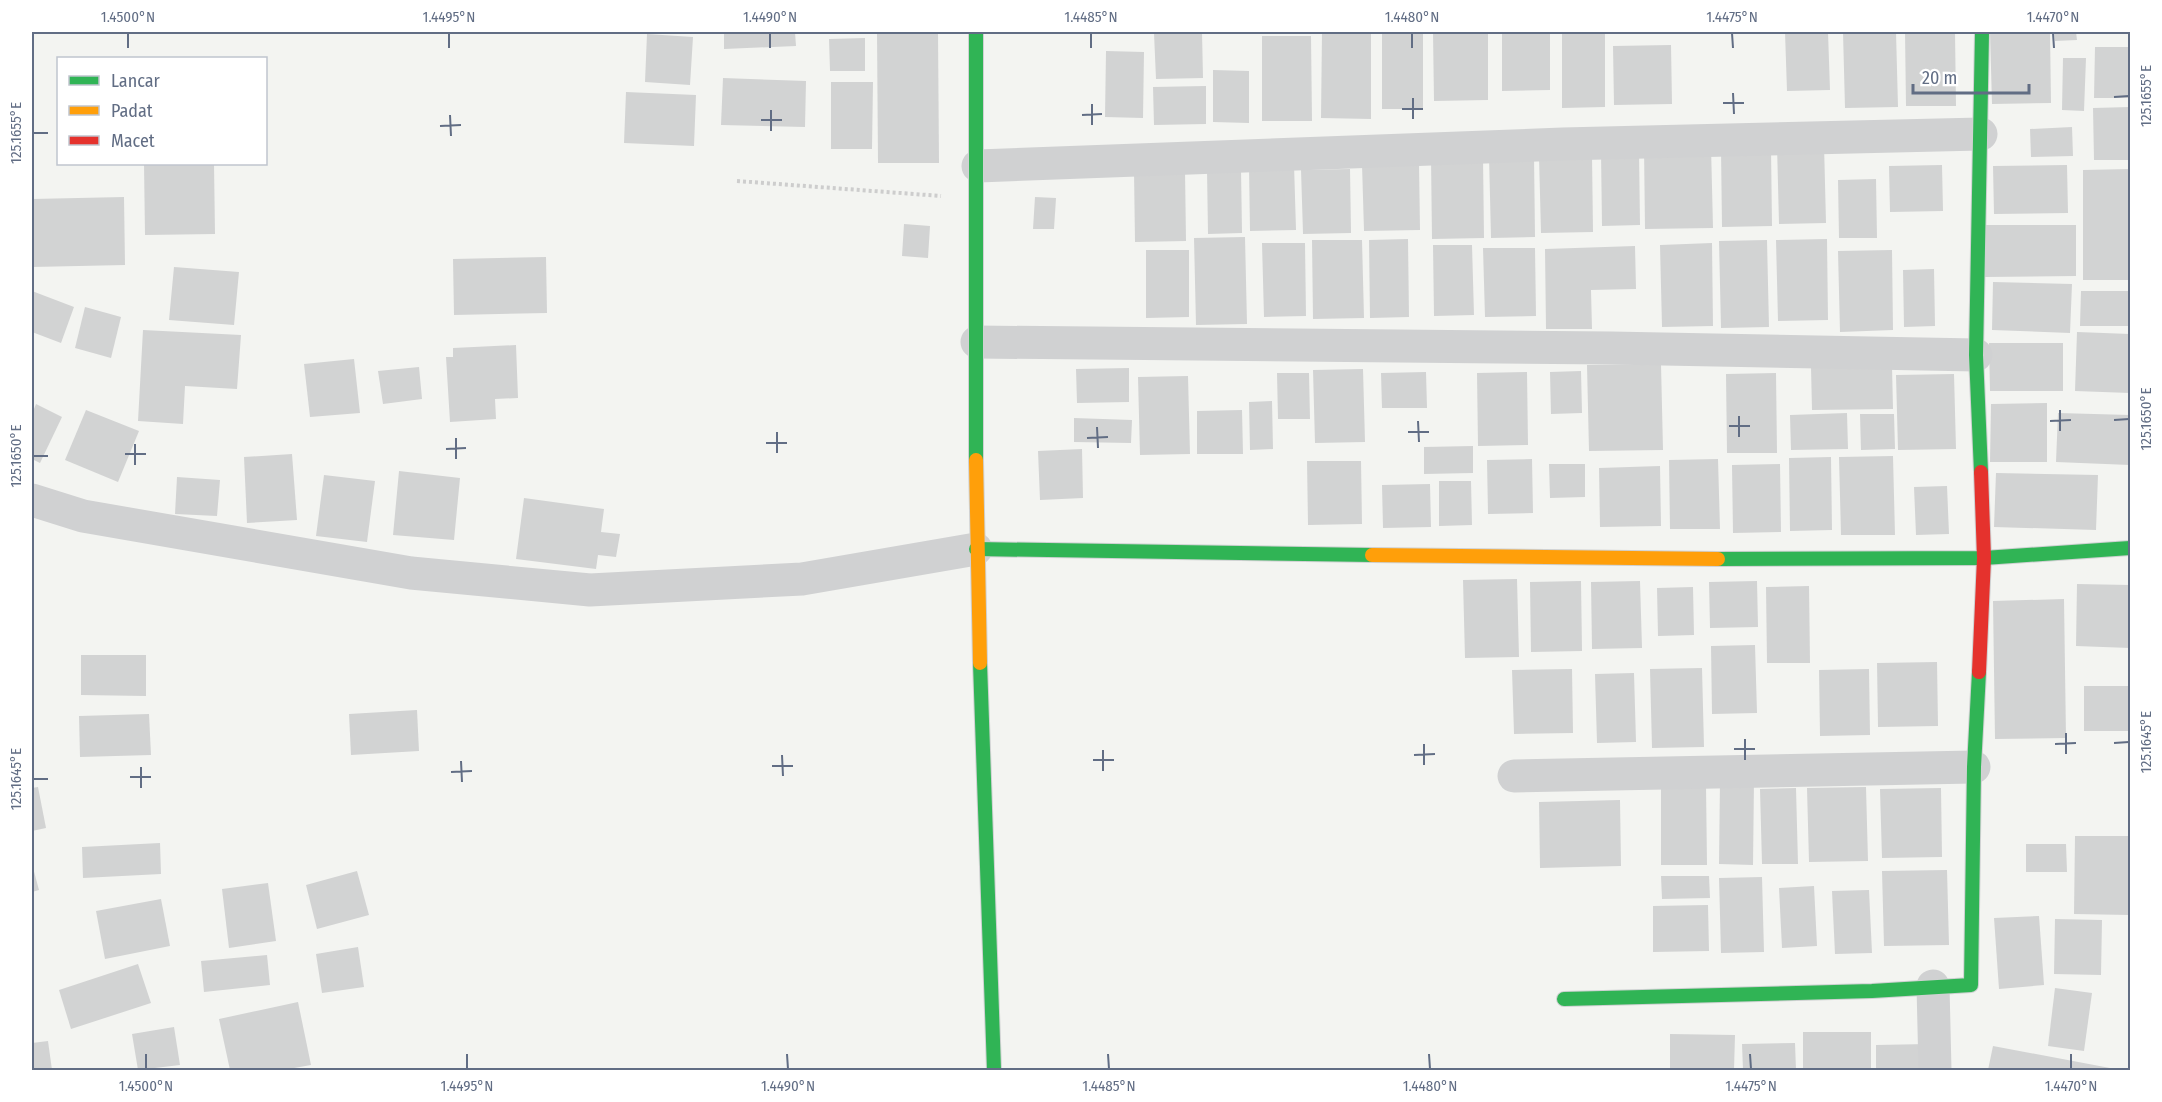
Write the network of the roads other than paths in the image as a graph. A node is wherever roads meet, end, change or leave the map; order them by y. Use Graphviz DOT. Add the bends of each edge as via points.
graph roads {
  1 [pos="976,32"];
  2 [pos="1982,32"];
  3 [pos="1981,134"];
  4 [pos="978,166"];
  5 [pos="977,342"];
  6 [pos="1976,355"];
  7 [pos="32,500"];
  8 [pos="2130,548"];
  9 [pos="976,549"];
  10 [pos="1984,558"];
  11 [pos="1974,767"];
  12 [pos="1514,776"];
  13 [pos="1933,986"];
  14 [pos="1564,999"];
  15 [pos="988,1068"];
  16 [pos="1935,1071"];
  1 -- 4 [label="street"];
  2 -- 3 [label="street"];
  3 -- 4 [label="street" via="1530,145"];
  3 -- 6 [label="street"];
  4 -- 5 [label="street"];
  5 -- 6 [label="street"];
  5 -- 9 [label="street"];
  6 -- 10 [label="street"];
  7 -- 9 [label="street" via="83,516 411,573 590,590 802,579"];
  8 -- 10 [label="street"];
  9 -- 10 [label="street" via="1593,559"];
  9 -- 15 [label="street"];
  10 -- 11 [label="street"];
  11 -- 12 [label="street"];
  11 -- 13 [label="street" via="1971,985"];
  13 -- 14 [label="street"];
  13 -- 16 [label="street"];
}
